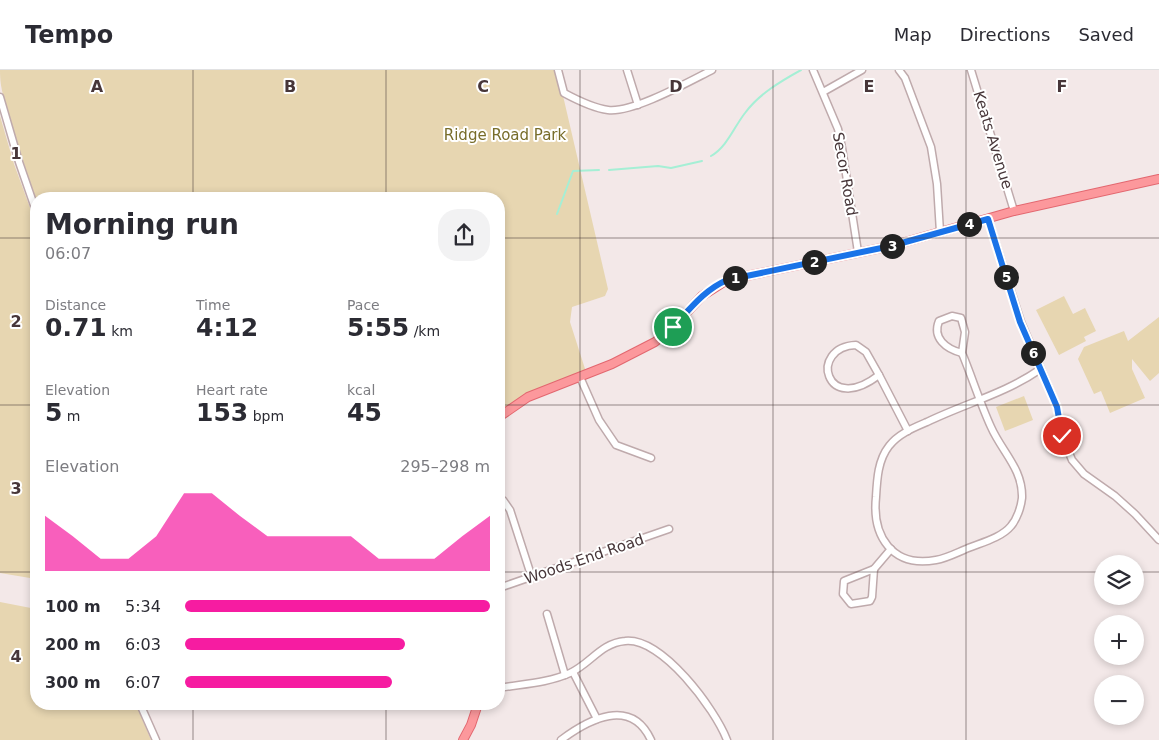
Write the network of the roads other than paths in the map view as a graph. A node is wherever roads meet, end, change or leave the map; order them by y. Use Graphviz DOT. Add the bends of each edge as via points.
graph roads {
  1 [pos="558,70"];
  2 [pos="627,70"];
  3 [pos="712,70"];
  4 [pos="813,70"];
  5 [pos="862,70"];
  6 [pos="899,70"];
  7 [pos="971,70"];
  8 [pos="823,92"];
  9 [pos="0,97"];
  10 [pos="638,105"];
  11 [pos="1159,179"];
  12 [pos="30,194"];
  13 [pos="1014,211"];
  14 [pos="988,219"];
  15 [pos="940,232"];
  16 [pos="858,252"];
  17 [pos="962,353"];
  18 [pos="1040,370"];
  19 [pos="879,375"];
  20 [pos="580,377"];
  21 [pos="980,399"];
  22 [pos="505,413"];
  23 [pos="908,431"];
  24 [pos="651,458"];
  25 [pos="505,503"];
  26 [pos="669,529"];
  27 [pos="1159,540"];
  28 [pos="891,549"];
  29 [pos="874,569"];
  30 [pos="532,578"];
  31 [pos="505,586"];
  32 [pos="547,614"];
  33 [pos="573,672"];
  34 [pos="565,675"];
  35 [pos="505,687"];
  36 [pos="143,710"];
  37 [pos="476,710"];
  38 [pos="597,719"];
  39 [pos="156,740"];
  40 [pos="463,740"];
  41 [pos="561,740"];
  42 [pos="651,740"];
  43 [pos="727,740"];
  1 -- 10 [label="street" via="564,93 606,110"];
  2 -- 10 [label="street"];
  3 -- 10 [label="street"];
  4 -- 8 [label="street, Secor Road"];
  5 -- 8 [label="street"];
  6 -- 15 [label="street" via="931,147"];
  7 -- 13 [label="street, Keats Avenue"];
  8 -- 16 [label="street, Secor Road" via="842,148"];
  9 -- 12 [label="street"];
  11 -- 13 [label="main road"];
  13 -- 14 [label="main road"];
  14 -- 15 [label="main road"];
  14 -- 18 [label="street" via="1020,322"];
  15 -- 16 [label="main road"];
  16 -- 20 [label="main road" via="741,276 716,285 655,342"];
  17 -- 17 [label="street" via="937,337 939,322 952,316 961,318 965,332"];
  17 -- 21 [label="street"];
  18 -- 21 [label="street"];
  18 -- 27 [label="street" via="1057,407 1062,436 1075,465 1122,502"];
  19 -- 19 [label="street" via="860,388 840,388 829,375 828,362 840,347 856,345 866,352"];
  19 -- 23 [label="street"];
  20 -- 22 [label="main road" via="528,397"];
  20 -- 24 [label="street" via="599,420 616,445"];
  21 -- 23 [label="street"];
  21 -- 28 [label="street" via="991,428 1020,476 1021,506 1011,526 993,538 937,560 913,560"];
  23 -- 28 [label="street" via="889,445 878,471 874,520 876,529"];
  25 -- 30 [label="street"];
  26 -- 30 [label="street, Woods End Road"];
  28 -- 29 [label="street"];
  29 -- 29 [label="street" via="870,601 851,604 843,594 844,581"];
  30 -- 31 [label="street, Woods End Road"];
  32 -- 34 [label="street"];
  33 -- 34 [label="street"];
  33 -- 38 [label="street"];
  33 -- 43 [label="street" via="610,645 624,641 642,643 655,649 680,671 709,709"];
  34 -- 35 [label="street"];
  36 -- 39 [label="street"];
  37 -- 40 [label="main road"];
  38 -- 41 [label="street"];
  38 -- 42 [label="street" via="626,715 638,723"];
}
